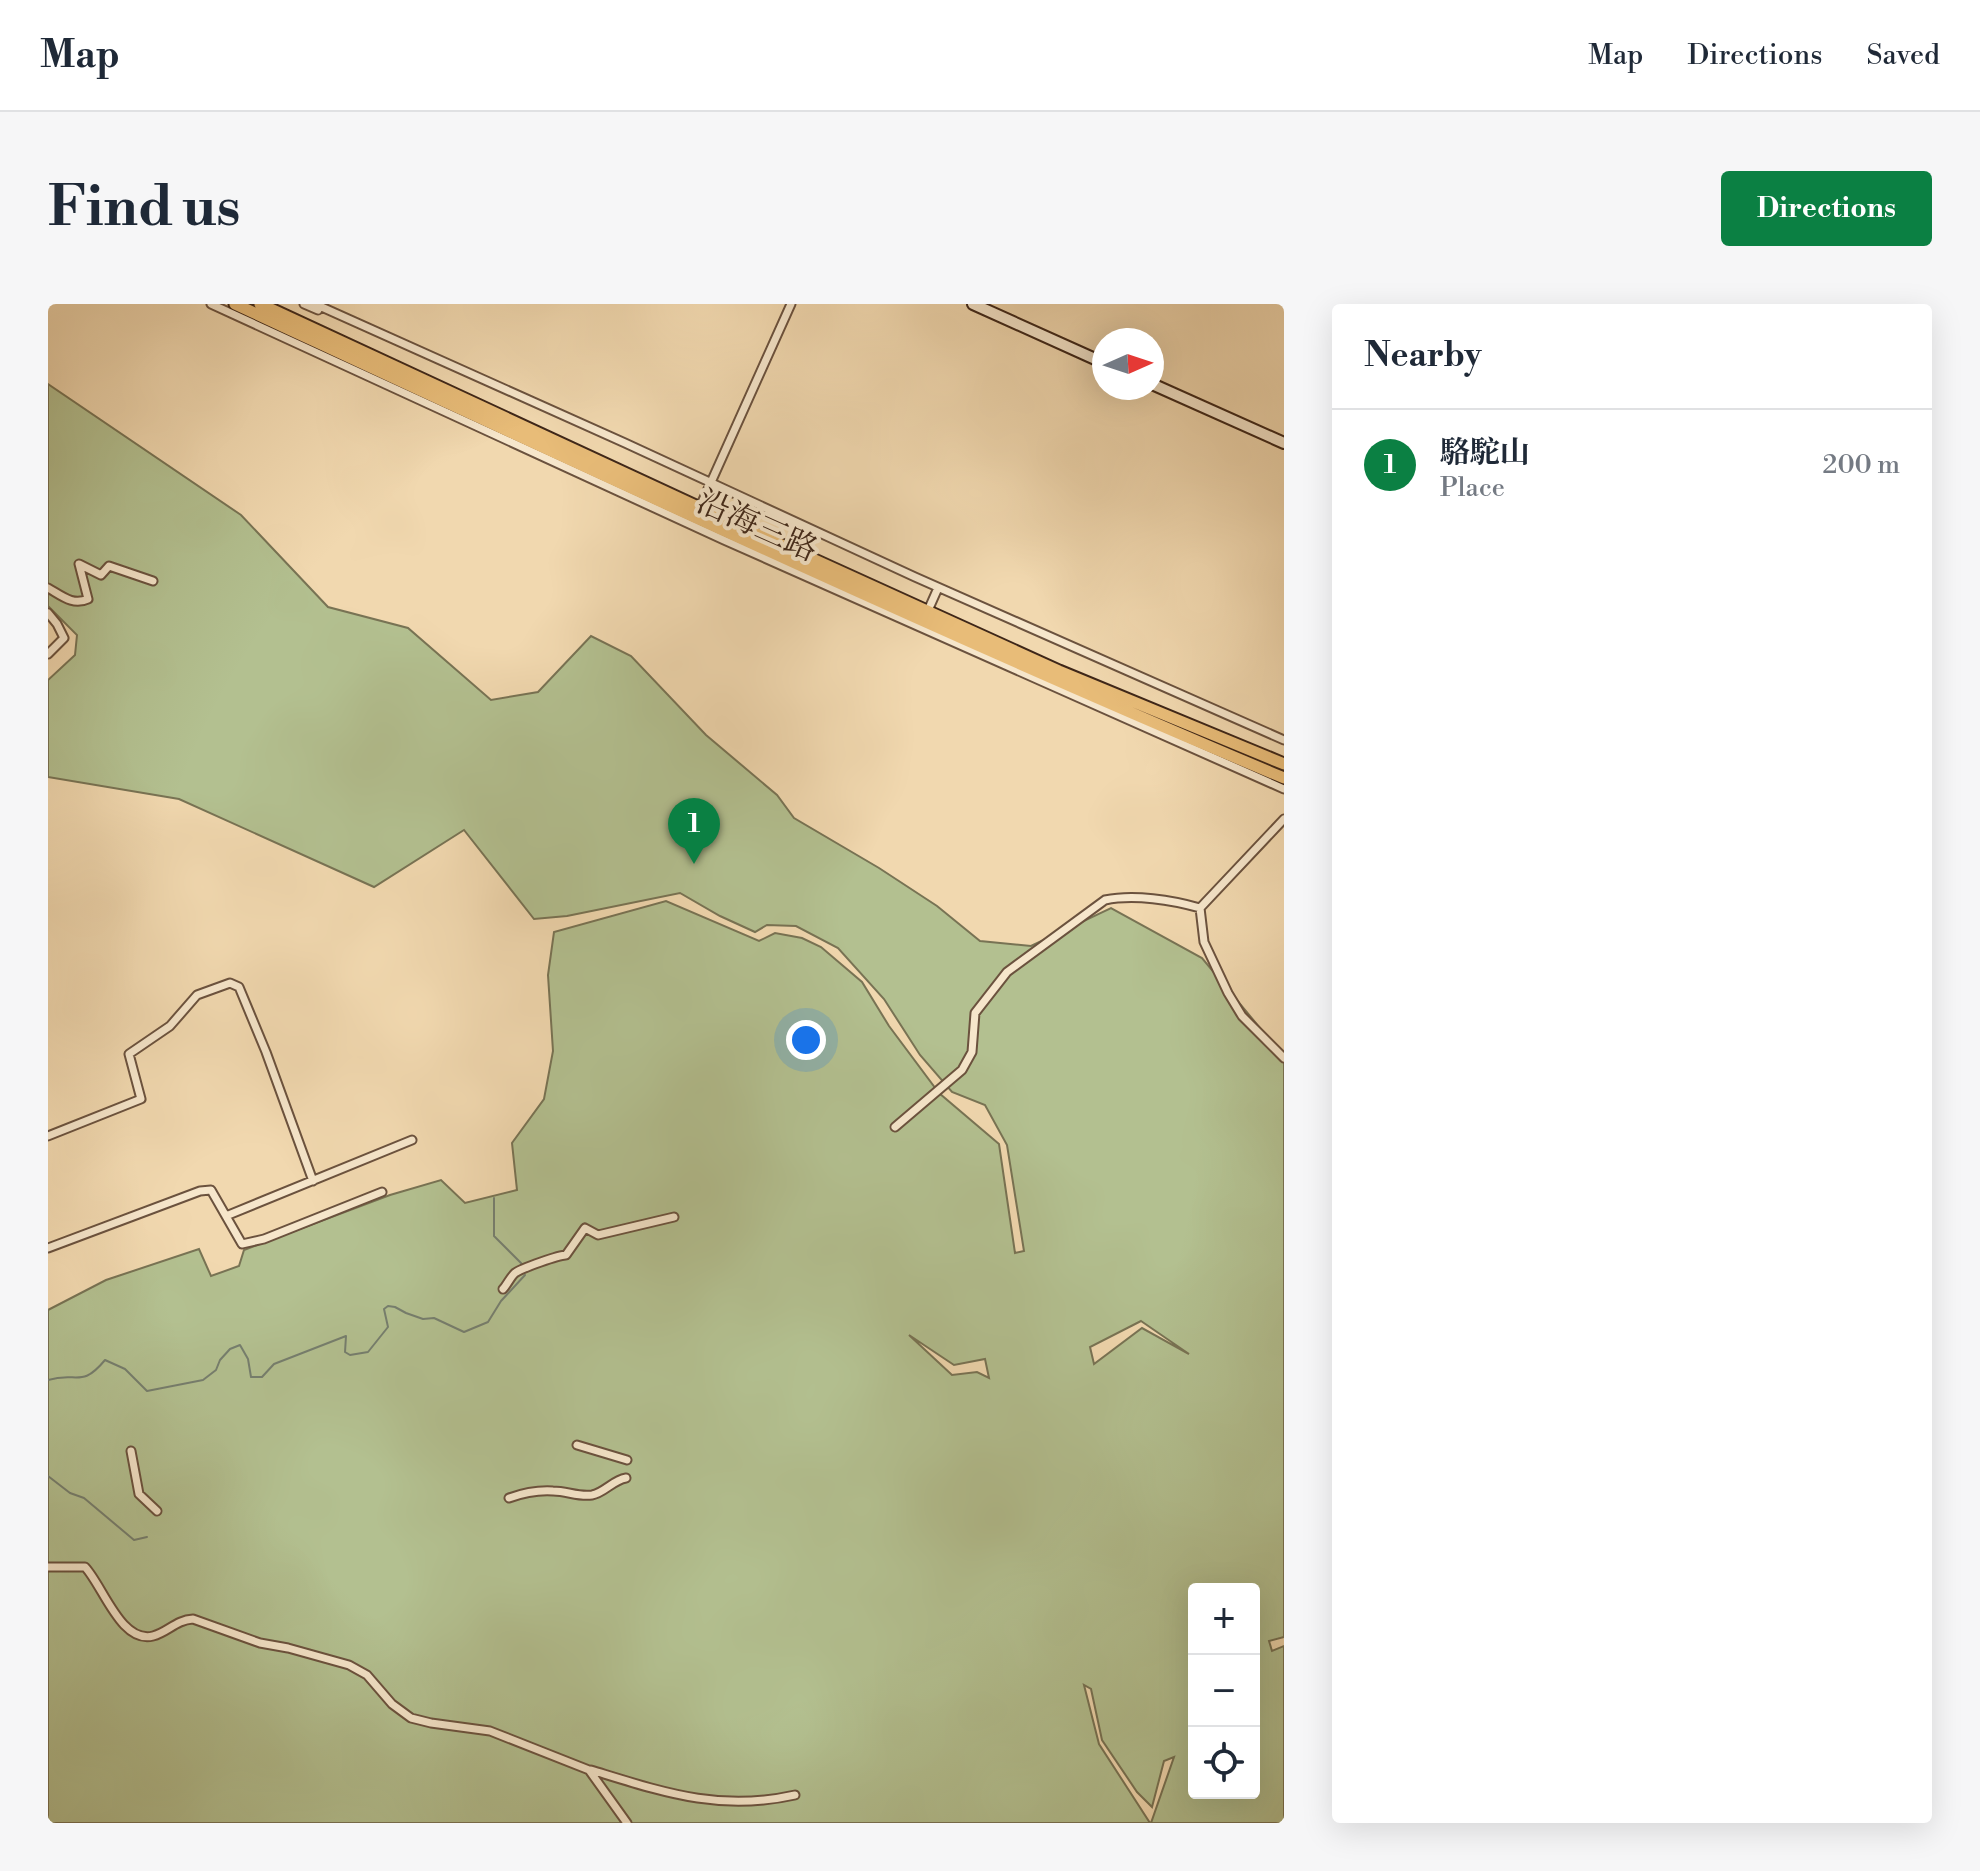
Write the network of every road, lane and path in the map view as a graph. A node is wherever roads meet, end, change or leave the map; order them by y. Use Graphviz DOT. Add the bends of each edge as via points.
graph roads {
  1 [pos="211,304"];
  2 [pos="235,304"];
  3 [pos="260,304"];
  4 [pos="304,304"];
  5 [pos="315,304"];
  6 [pos="791,304"];
  7 [pos="973,304"];
  8 [pos="343,317"];
  9 [pos="1092,358"];
  10 [pos="374,368"];
  11 [pos="1164,389"];
  12 [pos="436,397"];
  13 [pos="492,423"];
  14 [pos="1284,443"];
  15 [pos="564,456"];
  16 [pos="709,484"];
  17 [pos="648,495"];
  18 [pos="696,517"];
  19 [pos="831,578"];
  20 [pos="153,581"];
  21 [pos="48,588"];
  22 [pos="938,588"];
  23 [pos="48,613"];
  24 [pos="924,620"];
  25 [pos="48,654"];
  26 [pos="1284,740"];
  27 [pos="1284,764"];
  28 [pos="1284,778"];
  29 [pos="1284,789"];
  30 [pos="1284,819"];
  31 [pos="1200,908"];
  32 [pos="1284,1058"];
  33 [pos="895,1127"];
  34 [pos="48,1136"];
  35 [pos="412,1140"];
  36 [pos="313,1181"];
  37 [pos="382,1192"];
  38 [pos="226,1216"];
  39 [pos="674,1217"];
  40 [pos="48,1248"];
  41 [pos="503,1289"];
  42 [pos="577,1445"];
  43 [pos="131,1451"];
  44 [pos="627,1460"];
  45 [pos="626,1478"];
  46 [pos="509,1498"];
  47 [pos="157,1511"];
  48 [pos="48,1567"];
  49 [pos="589,1770"];
  50 [pos="795,1795"];
  51 [pos="627,1823"];
  1 -- 10 [label="street, 沿海三路"];
  2 -- 10 [label="main road, 沿海三路"];
  3 -- 10 [label="main road, 沿海三路"];
  4 -- 8 [label="street, 沿海三路"];
  5 -- 8 [label="street, 沿海三路"];
  6 -- 16 [label="street"];
  7 -- 9 [label="street"];
  8 -- 16 [label="street, 沿海三路"];
  10 -- 12 [label="main road, 沿海三路"];
  10 -- 12 [label="street, 沿海三路"];
  11 -- 14 [label="street"];
  12 -- 13 [label="main road, 沿海三路"];
  12 -- 13 [label="street, 沿海三路"];
  13 -- 15 [label="main road, 沿海三路"];
  13 -- 15 [label="street, 沿海三路"];
  15 -- 17 [label="main road, 沿海三路"];
  15 -- 17 [label="street, 沿海三路"];
  16 -- 18 [label="street"];
  16 -- 22 [label="street, 沿海三路"];
  17 -- 18 [label="main road, 沿海三路"];
  17 -- 18 [label="street, 沿海三路"];
  18 -- 19 [label="main road, 沿海三路"];
  18 -- 19 [label="street, 沿海三路"];
  19 -- 24 [label="main road, 沿海三路"];
  19 -- 24 [label="street, 沿海三路"];
  20 -- 21 [label="street" via="109,566 101,575 79,564 88,599 72,602"];
  22 -- 24 [label="street"];
  22 -- 26 [label="street, 沿海三路"];
  23 -- 25 [label="street" via="64,638"];
  24 -- 27 [label="main road, 沿海三路"];
  24 -- 28 [label="main road, 沿海三路"];
  24 -- 29 [label="street, 沿海三路"];
  30 -- 31 [label="street"];
  31 -- 32 [label="street" via="1204,942 1228,993 1242,1016"];
  31 -- 33 [label="street" via="1119,897 1105,900 1007,972 975,1013 972,1052 962,1070"];
  34 -- 36 [label="street" via="141,1099 129,1054 170,1026 197,995 230,983 239,987"];
  35 -- 36 [label="street"];
  36 -- 38 [label="street"];
  37 -- 38 [label="street" via="242,1244"];
  38 -- 40 [label="street" via="211,1190 200,1191"];
  39 -- 41 [label="street" via="598,1235 585,1228 566,1255 515,1273"];
  42 -- 44 [label="street"];
  43 -- 47 [label="street" via="139,1494"];
  45 -- 46 [label="street" via="597,1494 526,1492"];
  48 -- 49 [label="street" via="85,1567 112,1611 135,1634 151,1636 193,1619 260,1643 349,1665 367,1675 411,1718 490,1731"];
  49 -- 50 [label="street" via="690,1799 757,1801"];
  49 -- 51 [label="street"];
}
